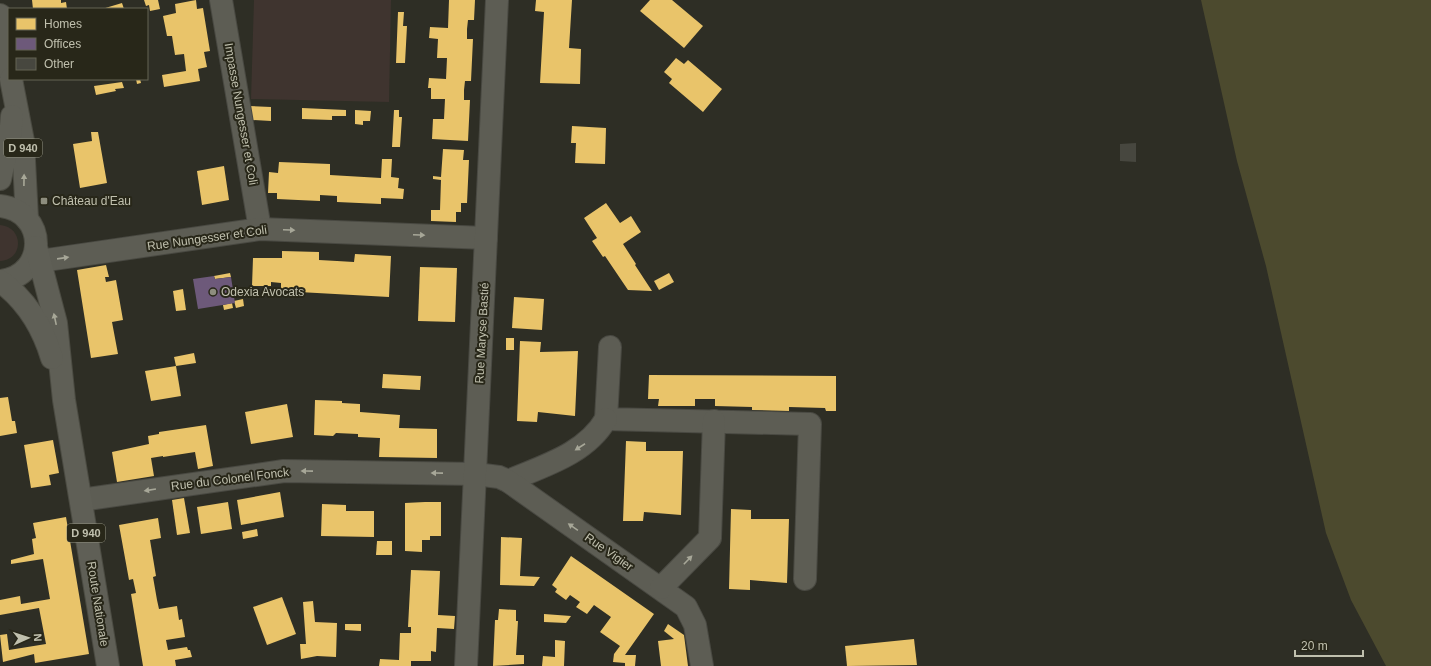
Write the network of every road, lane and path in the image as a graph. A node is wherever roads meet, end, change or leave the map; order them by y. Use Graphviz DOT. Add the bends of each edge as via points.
graph roads {
  1 [pos="221,0"];
  2 [pos="498,0"];
  3 [pos="0,15"];
  4 [pos="8,64"];
  5 [pos="10,80"];
  6 [pos="10,80"];
  7 [pos="0,179"];
  8 [pos="0,206"];
  9 [pos="26,218"];
  10 [pos="260,229"];
  11 [pos="486,238"];
  12 [pos="34,260"];
  13 [pos="0,281"];
  14 [pos="610,347"];
  15 [pos="64,400"];
  16 [pos="606,419"];
  17 [pos="714,421"];
  18 [pos="476,474"];
  19 [pos="508,481"];
  20 [pos="81,500"];
  21 [pos="805,579"];
  22 [pos="661,588"];
  23 [pos="108,666"];
  24 [pos="466,666"];
  25 [pos="702,666"];
  1 -- 10 [label="street, Impasse Nungesser et Coli"];
  2 -- 11 [label="street, Rue Maryse Bastié"];
  3 -- 4 [label="main road"];
  5 -- 7 [label="main road, D 940" via="11,128"];
  9 -- 6 [label="main road, D 940, one-way" via="23,141"];
  8 -- 9 [label="main road" via="14,209"];
  9 -- 12 [label="main road, Route Nationale" via="34,231"];
  10 -- 11 [label="street, Rue Nungesser et Coli, one-way"];
  12 -- 10 [label="street, Rue Nungesser et Coli, one-way"];
  11 -- 18 [label="street, Rue Maryse Bastié"];
  12 -- 13 [label="main road" via="17,277"];
  15 -- 12 [label="main road, Route Nationale / D 940, one-way" via="56,323"];
  13 -- 15 [label="main road, Route Nationale / D 940" via="27,308 42,331 50,348"];
  14 -- 16 [label="street"];
  15 -- 20 [label="main road, Route Nationale / D 940"];
  16 -- 17 [label="street"];
  16 -- 19 [label="street, one-way" via="600,430 583,446"];
  17 -- 21 [label="street" via="810,424"];
  22 -- 17 [label="street, one-way" via="710,538"];
  18 -- 19 [label="street, Rue Vigier"];
  18 -- 20 [label="street, Rue du Colonel Fonck, one-way" via="284,470"];
  18 -- 24 [label="street, Rue Maryse Bastié"];
  22 -- 19 [label="street, Rue Vigier, one-way"];
  20 -- 23 [label="main road, Route Nationale / D 940"];
  22 -- 25 [label="street, Rue Vigier" via="682,604 691,616 698,635"];
}
